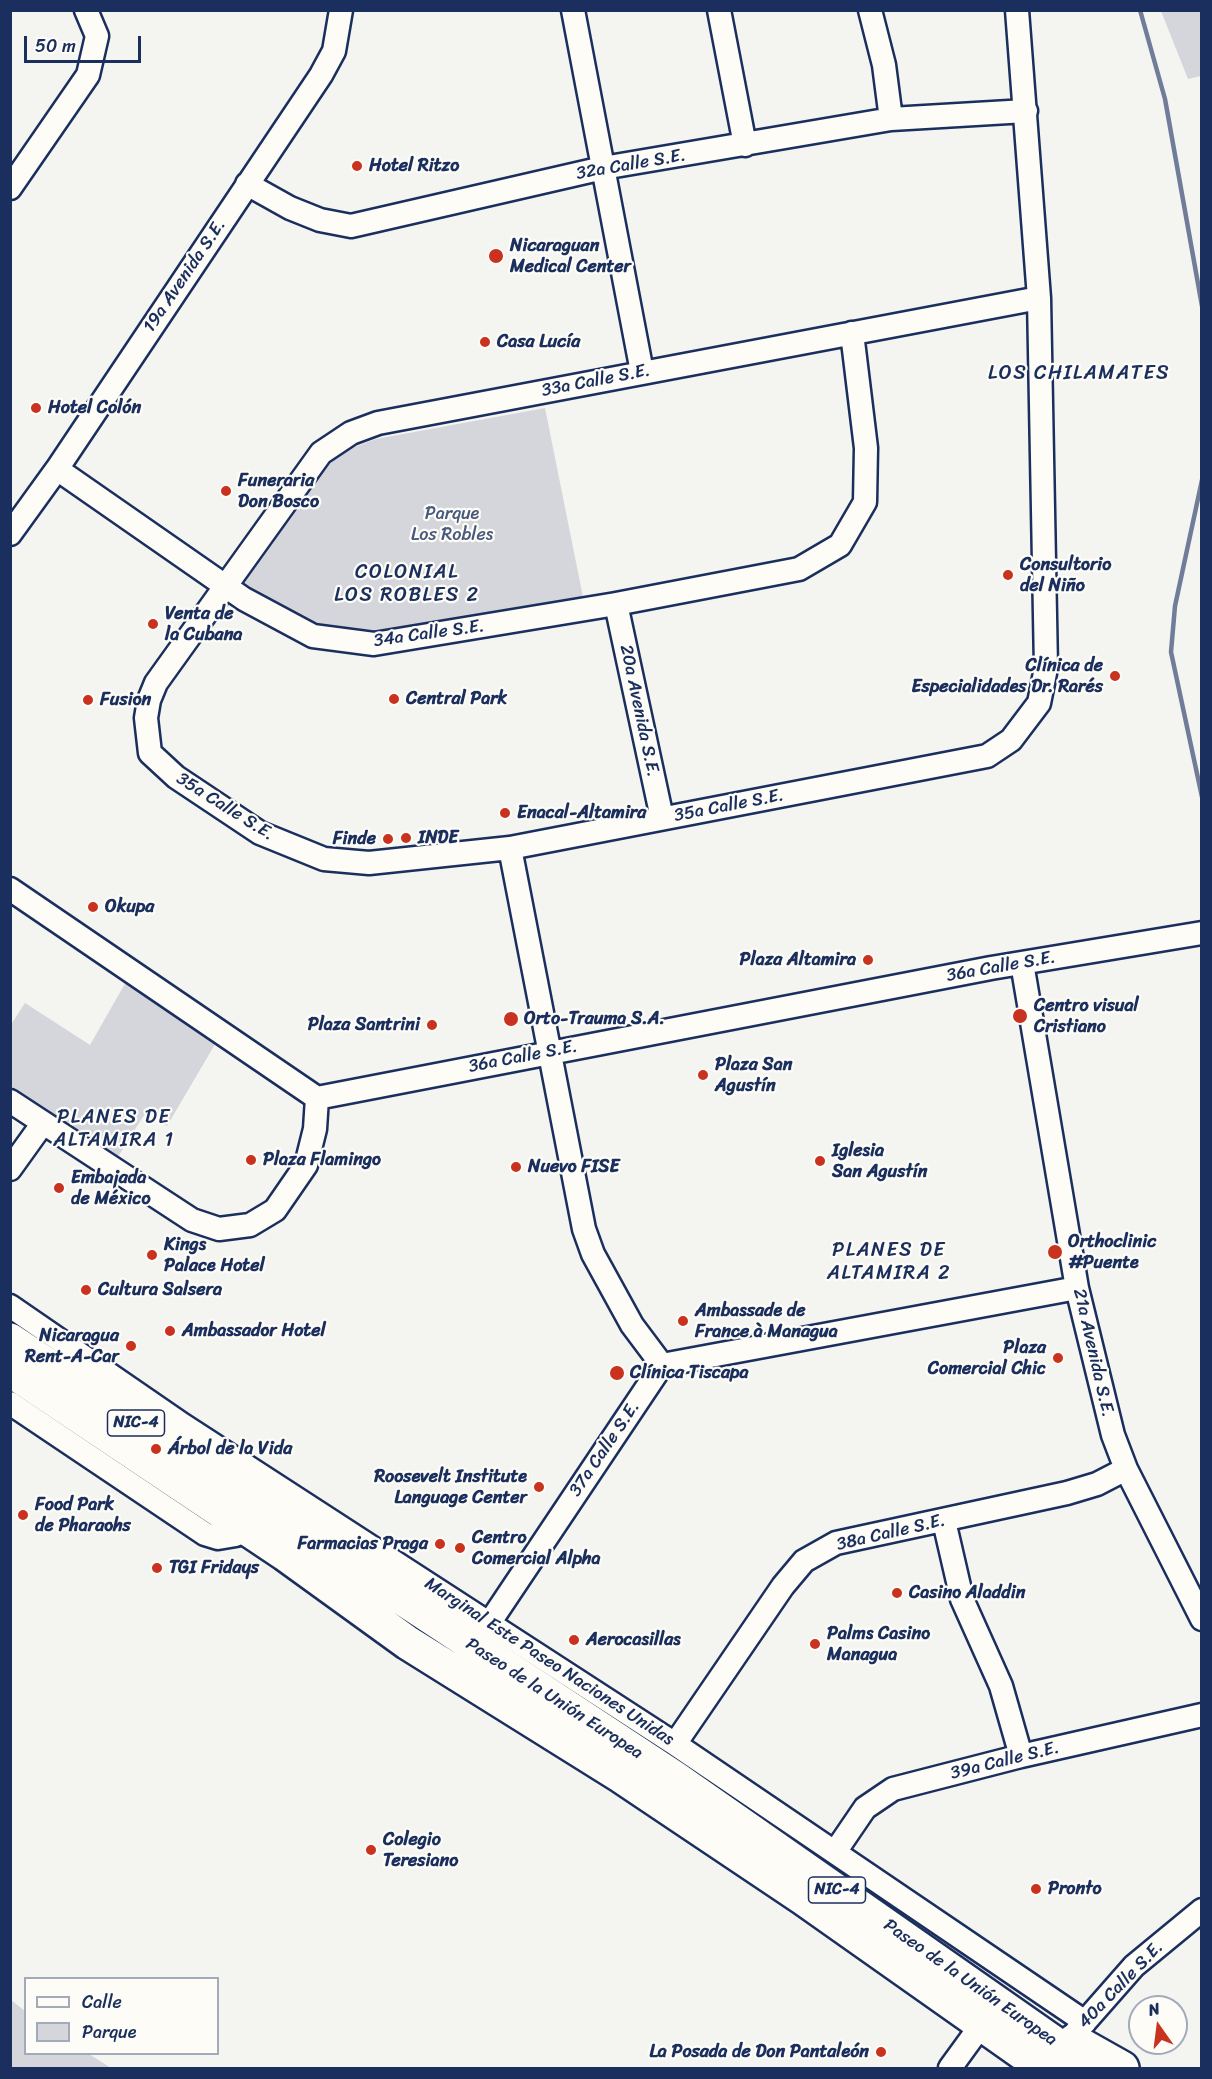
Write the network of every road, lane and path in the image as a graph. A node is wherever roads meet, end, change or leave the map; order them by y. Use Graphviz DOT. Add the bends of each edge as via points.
graph roads {
  1 [pos="86,10"];
  2 [pos="341,10"];
  3 [pos="573,10"];
  4 [pos="719,10"];
  5 [pos="870,10"];
  6 [pos="1017,10"];
  7 [pos="1026,111"];
  8 [pos="891,119"];
  9 [pos="745,145"];
  10 [pos="603,168"];
  11 [pos="247,184"];
  12 [pos="10,188"];
  13 [pos="1039,298"];
  14 [pos="852,333"];
  15 [pos="642,372"];
  16 [pos="57,469"];
  17 [pos="10,534"];
  18 [pos="226,587"];
  19 [pos="616,604"];
  20 [pos="662,818"];
  21 [pos="510,848"];
  22 [pos="13,896"];
  23 [pos="1202,933"];
  24 [pos="1022,963"];
  25 [pos="551,1051"];
  26 [pos="317,1098"];
  27 [pos="10,1101"];
  28 [pos="43,1123"];
  29 [pos="10,1169"];
  30 [pos="1077,1288"];
  31 [pos="10,1306"];
  32 [pos="10,1340"];
  33 [pos="662,1365"];
  34 [pos="10,1371"];
  35 [pos="10,1403"];
  36 [pos="1126,1469"];
  37 [pos="252,1517"];
  38 [pos="944,1521"];
  39 [pos="1202,1619"];
  40 [pos="482,1634"];
  41 [pos="1202,1715"];
  42 [pos="675,1744"];
  43 [pos="1021,1756"];
  44 [pos="835,1852"];
  45 [pos="1202,1910"];
  46 [pos="990,2014"];
  47 [pos="1078,2030"];
  48 [pos="950,2068"];
  49 [pos="1044,2068"];
  50 [pos="1090,2068"];
  51 [pos="1122,2068"];
  1 -- 12 [label="street" via="97,36 88,75"];
  2 -- 11 [label="street, 19a Avenida S.E." via="334,51"];
  3 -- 10 [label="street"];
  4 -- 9 [label="street"];
  5 -- 8 [label="street" via="884,65"];
  6 -- 7 [label="street"];
  7 -- 8 [label="street, 32a Calle S.E."];
  7 -- 13 [label="street"];
  8 -- 9 [label="street, 32a Calle S.E."];
  9 -- 10 [label="street, 32a Calle S.E."];
  10 -- 11 [label="street, 32a Calle S.E." via="351,226 320,220 290,208"];
  10 -- 15 [label="street"];
  11 -- 16 [label="street, 19a Avenida S.E."];
  13 -- 14 [label="street, 33a Calle S.E."];
  13 -- 20 [label="street, 35a Calle S.E." via="1046,668 1039,703 1011,740 987,756"];
  14 -- 15 [label="street, 33a Calle S.E."];
  14 -- 19 [label="street, 34a Calle S.E." via="866,448 865,502 840,544 799,569"];
  15 -- 18 [label="street, 33a Calle S.E." via="378,423 339,439 321,453"];
  16 -- 17 [label="street, 19a Avenida S.E."];
  16 -- 18 [label="street, 34a Calle S.E."];
  18 -- 19 [label="street, 34a Calle S.E." via="313,636 374,644"];
  18 -- 21 [label="street, 35a Calle S.E." via="156,683 149,700 146,718 150,753 162,766 260,832 324,859 369,863"];
  19 -- 20 [label="street, 20a Avenida S.E."];
  20 -- 21 [label="street, 35a Calle S.E."];
  21 -- 25 [label="street"];
  22 -- 26 [label="street"];
  23 -- 24 [label="street, 36a Calle S.E."];
  24 -- 25 [label="street, 36a Calle S.E."];
  24 -- 30 [label="street, 21a Avenida S.E."];
  25 -- 26 [label="street, 36a Calle S.E."];
  25 -- 33 [label="street" via="584,1228 593,1254 632,1324"];
  26 -- 28 [label="street" via="315,1129 306,1165 275,1210 250,1225 219,1229 192,1220"];
  27 -- 28 [label="street"];
  28 -- 29 [label="street"];
  30 -- 33 [label="street"];
  30 -- 36 [label="street, 21a Avenida S.E." via="1113,1436"];
  31 -- 40 [label="street, Marginal Este Paseo Naciones Unidas"];
  32 -- 37 [label="highway, Paseo de la Unión Europea / NIC-4"];
  33 -- 40 [label="street, 37a Calle S.E."];
  34 -- 37 [label="highway, Paseo de la Unión Europea / NIC-4"];
  35 -- 37 [label="street" via="205,1534 226,1538 236,1534"];
  36 -- 38 [label="street, 38a Calle S.E." via="1097,1484 1066,1493"];
  36 -- 39 [label="street, 21a Avenida S.E."];
  37 -- 40 [label="highway, Paseo de la Unión Europea / NIC-4"];
  37 -- 46 [label="highway, Paseo de la Unión Europea / NIC-4" via="285,1554 408,1643"];
  38 -- 42 [label="street, 38a Calle S.E." via="836,1542 804,1561"];
  38 -- 43 [label="street" via="962,1599 1001,1686"];
  40 -- 42 [label="street, Marginal Este Paseo Naciones Unidas"];
  40 -- 46 [label="highway, Paseo de la Unión Europea / NIC-4"];
  41 -- 43 [label="street, 39a Calle S.E."];
  42 -- 44 [label="street, Marginal Este Paseo Naciones Unidas"];
  43 -- 44 [label="street, 39a Calle S.E." via="893,1789 865,1808"];
  44 -- 47 [label="street, Marginal Este Paseo Naciones Unidas"];
  45 -- 47 [label="street, 40a Calle S.E." via="1134,1966"];
  46 -- 47 [label="highway"];
  46 -- 48 [label="street"];
  46 -- 49 [label="highway, Paseo de la Unión Europea / NIC-4"];
  46 -- 50 [label="highway, Paseo de la Unión Europea / NIC-4"];
  47 -- 51 [label="highway"];
}
